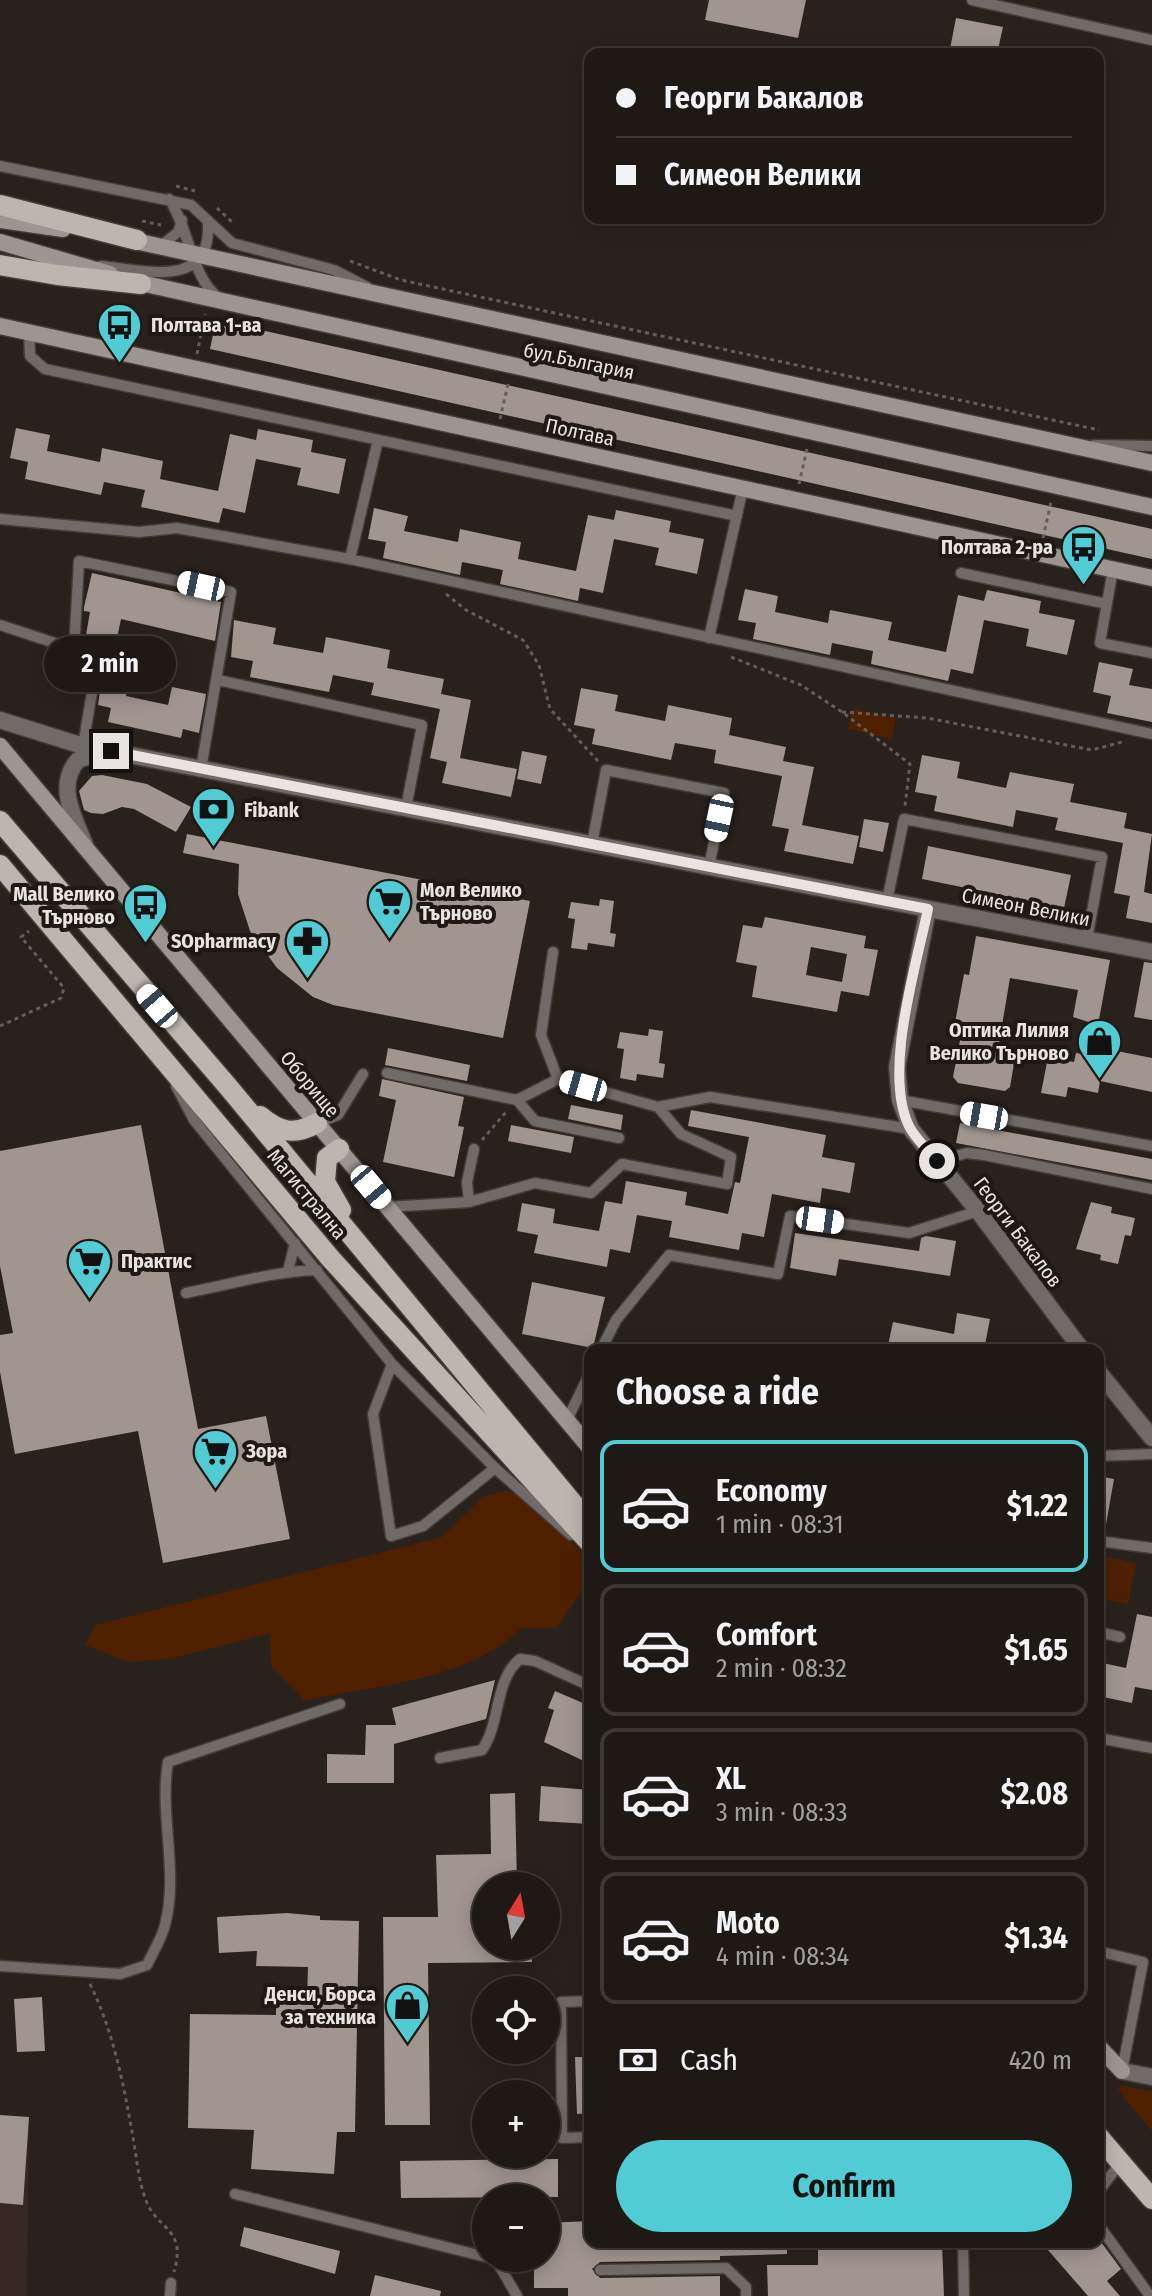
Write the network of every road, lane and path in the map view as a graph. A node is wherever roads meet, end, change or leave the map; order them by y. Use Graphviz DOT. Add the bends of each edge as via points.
graph roads {
  1 [pos="972,0"];
  2 [pos="1152,40"];
  3 [pos="0,166"];
  4 [pos="163,184"];
  5 [pos="204,198"];
  6 [pos="169,199"];
  7 [pos="0,205"];
  8 [pos="216,207"];
  9 [pos="183,218"];
  10 [pos="0,220"];
  11 [pos="208,224"];
  12 [pos="236,226"];
  13 [pos="137,240"];
  14 [pos="0,242"];
  15 [pos="161,246"];
  16 [pos="197,257"];
  17 [pos="336,258"];
  18 [pos="75,264"];
  19 [pos="0,265"];
  20 [pos="141,284"];
  21 [pos="378,293"];
  22 [pos="216,300"];
  23 [pos="0,326"];
  24 [pos="29,332"];
  25 [pos="512,366"];
  26 [pos="194,368"];
  27 [pos="1105,431"];
  28 [pos="811,432"];
  29 [pos="497,434"];
  30 [pos="378,440"];
  31 [pos="1067,444"];
  32 [pos="1152,446"];
  33 [pos="1152,463"];
  34 [pos="1055,485"];
  35 [pos="743,488"];
  36 [pos="796,500"];
  37 [pos="1152,507"];
  38 [pos="737,516"];
  39 [pos="0,519"];
  40 [pos="1040,553"];
  41 [pos="350,559"];
  42 [pos="1113,569"];
  43 [pos="961,573"];
  44 [pos="1152,578"];
  45 [pos="441,579"];
  46 [pos="1107,604"];
  47 [pos="0,625"];
  48 [pos="709,638"];
  49 [pos="73,649"];
  50 [pos="1152,653"];
  51 [pos="218,680"];
  52 [pos="842,712"];
  53 [pos="0,720"];
  54 [pos="1152,734"];
  55 [pos="1122,742"];
  56 [pos="0,746"];
  57 [pos="83,746"];
  58 [pos="111,751"];
  59 [pos="201,769"];
  60 [pos="606,770"];
  61 [pos="406,808"];
  62 [pos="904,819"];
  63 [pos="0,821"];
  64 [pos="592,844"];
  65 [pos="87,850"];
  66 [pos="0,865"];
  67 [pos="709,867"];
  68 [pos="887,901"];
  69 [pos="928,909"];
  70 [pos="21,937"];
  71 [pos="1087,939"];
  72 [pos="553,952"];
  73 [pos="1152,952"];
  74 [pos="0,1026"];
  75 [pos="160,1056"];
  76 [pos="387,1073"];
  77 [pos="363,1074"];
  78 [pos="558,1079"];
  79 [pos="230,1089"];
  80 [pos="517,1100"];
  81 [pos="900,1100"];
  82 [pos="658,1107"];
  83 [pos="317,1123"];
  84 [pos="911,1129"];
  85 [pos="619,1138"];
  86 [pos="1152,1146"];
  87 [pos="339,1149"];
  88 [pos="474,1149"];
  89 [pos="937,1161"];
  90 [pos="1152,1189"];
  91 [pos="469,1202"];
  92 [pos="387,1207"];
  93 [pos="978,1211"];
  94 [pos="295,1243"];
  95 [pos="317,1270"];
  96 [pos="288,1271"];
  97 [pos="394,1290"];
  98 [pos="186,1293"];
  99 [pos="604,1344"];
  100 [pos="1078,1344"];
  101 [pos="392,1364"];
  102 [pos="584,1385"];
  103 [pos="1105,1388"];
  104 [pos="567,1420"];
  105 [pos="1152,1438"];
  106 [pos="584,1440"];
  107 [pos="1152,1454"];
  108 [pos="1104,1456"];
  109 [pos="495,1468"];
  110 [pos="584,1517"];
  111 [pos="584,1536"];
  112 [pos="1104,1542"];
  113 [pos="584,1547"];
  114 [pos="1152,1548"];
  115 [pos="1104,1633"];
  116 [pos="1120,1637"];
  117 [pos="584,1683"];
  118 [pos="340,1704"];
  119 [pos="1104,1739"];
  120 [pos="1152,1748"];
  121 [pos="440,1758"];
  122 [pos="1104,1952"];
  123 [pos="0,1966"];
  124 [pos="84,1971"];
  125 [pos="584,2001"];
  126 [pos="1104,2052"];
  127 [pos="1122,2071"];
  128 [pos="1152,2077"];
  129 [pos="584,2137"];
  130 [pos="1104,2143"];
  131 [pos="1121,2162"];
  132 [pos="1104,2184"];
  133 [pos="235,2194"];
  134 [pos="1152,2199"];
  135 [pos="1104,2232"];
  136 [pos="963,2248"];
  137 [pos="472,2254"];
  138 [pos="600,2270"];
  139 [pos="503,2272"];
  140 [pos="171,2283"];
  141 [pos="170,2296"];
  142 [pos="517,2296"];
  143 [pos="746,2296"];
  144 [pos="964,2296"];
  145 [pos="1150,2296"];
  1 -- 2 [label="lane"];
  3 -- 6 [label="lane"];
  4 -- 5 [label="path" via="193,189"];
  6 -- 9 [label="lane"];
  6 -- 11 [label="lane" via="191,205"];
  7 -- 13 [label="main road"];
  8 -- 12 [label="path"];
  9 -- 15 [label="lane" via="178,232"];
  9 -- 16 [label="lane"];
  10 -- 13 [label="main road, бул.България"];
  11 -- 16 [label="lane"];
  11 -- 21 [label="lane" via="240,246 334,270"];
  13 -- 15 [label="main road, бул.България"];
  14 -- 18 [label="main road, бул.България"];
  15 -- 16 [label="main road, бул.България"];
  16 -- 18 [label="lane" via="180,271"];
  16 -- 21 [label="main road, бул.България"];
  16 -- 22 [label="lane"];
  17 -- 27 [label="path" via="401,280"];
  18 -- 20 [label="main road, бул.България"];
  19 -- 20 [label="main road"];
  20 -- 22 [label="main road, бул.България"];
  21 -- 31 [label="main road, бул.България"];
  22 -- 25 [label="main road, бул.България"];
  22 -- 26 [label="path"];
  23 -- 24 [label="main road, Полтава"];
  24 -- 26 [label="main road, Полтава"];
  24 -- 30 [label="lane" via="30,356 45,369"];
  25 -- 28 [label="main road, бул.България"];
  25 -- 29 [label="path"];
  26 -- 29 [label="main road, Полтава"];
  28 -- 34 [label="main road, бул.България"];
  28 -- 36 [label="path"];
  29 -- 35 [label="main road, Полтава"];
  30 -- 38 [label="lane"];
  30 -- 41 [label="lane"];
  31 -- 32 [label="lane"];
  31 -- 33 [label="main road, бул.България"];
  34 -- 37 [label="main road, бул.България"];
  34 -- 40 [label="path"];
  35 -- 36 [label="main road, Полтава"];
  35 -- 38 [label="lane"];
  36 -- 40 [label="main road, Полтава"];
  38 -- 48 [label="lane"];
  39 -- 41 [label="lane" via="139,532 177,528"];
  40 -- 42 [label="main road, Полтава"];
  41 -- 45 [label="lane"];
  42 -- 44 [label="main road, Полтава"];
  42 -- 46 [label="lane"];
  43 -- 46 [label="lane"];
  45 -- 48 [label="lane"];
  45 -- 60 [label="path" via="446,595 523,640 539,665 550,709"];
  46 -- 50 [label="lane" via="1100,643"];
  47 -- 49 [label="lane"];
  48 -- 52 [label="path" via="713,649 801,685"];
  48 -- 54 [label="lane"];
  49 -- 51 [label="lane" via="79,561 231,592"];
  49 -- 57 [label="lane" via="73,668 94,680"];
  51 -- 59 [label="lane"];
  51 -- 61 [label="lane" via="422,725"];
  52 -- 55 [label="path" via="927,718 1092,750"];
  52 -- 62 [label="path" via="910,764"];
  53 -- 57 [label="street, Симеон Велики"];
  56 -- 65 [label="main road, Оборище"];
  57 -- 58 [label="street, Симеон Велики"];
  58 -- 59 [label="street, Симеон Велики"];
  58 -- 65 [label="street" via="78,760 67,784"];
  59 -- 61 [label="street, Симеон Велики"];
  60 -- 64 [label="lane"];
  60 -- 67 [label="lane" via="724,793"];
  61 -- 64 [label="street, Симеон Велики"];
  62 -- 68 [label="lane"];
  62 -- 71 [label="lane" via="1102,857"];
  63 -- 79 [label="main road"];
  64 -- 67 [label="street, Симеон Велики"];
  65 -- 83 [label="main road, Оборище"];
  66 -- 75 [label="main road, Магистрална"];
  67 -- 68 [label="street, Симеон Велики"];
  68 -- 69 [label="street, Симеон Велики"];
  69 -- 71 [label="street, Симеон Велики"];
  69 -- 81 [label="street, Георги Бакалов" via="897,1067"];
  70 -- 74 [label="path" via="64,988 61,998"];
  71 -- 73 [label="street, Симеон Велики"];
  72 -- 78 [label="lane" via="541,1035"];
  75 -- 94 [label="lane" via="194,1120"];
  75 -- 111 [label="main road, Магистрална" via="331,1259"];
  76 -- 80 [label="lane"];
  77 -- 83 [label="lane" via="338,1115"];
  78 -- 80 [label="lane"];
  78 -- 82 [label="lane"];
  79 -- 83 [label="main road" via="281,1131 298,1132"];
  79 -- 97 [label="main road"];
  80 -- 85 [label="lane" via="535,1121"];
  80 -- 88 [label="path"];
  81 -- 84 [label="street, Георги Бакалов"];
  81 -- 86 [label="lane"];
  82 -- 84 [label="lane" via="710,1097"];
  82 -- 91 [label="lane" via="681,1134 731,1157 727,1184 622,1164 591,1193 535,1183"];
  83 -- 87 [label="main road, Оборище"];
  84 -- 89 [label="street, Георги Бакалов"];
  87 -- 92 [label="main road, Оборище"];
  87 -- 97 [label="main road" via="324,1164 325,1182"];
  88 -- 91 [label="lane"];
  89 -- 90 [label="lane" via="967,1153 984,1155"];
  89 -- 93 [label="street, Георги Бакалов"];
  91 -- 92 [label="lane"];
  92 -- 104 [label="main road, Оборище"];
  93 -- 99 [label="lane" via="909,1233 790,1216 778,1274 669,1255 616,1320"];
  93 -- 100 [label="street, Георги Бакалов"];
  94 -- 95 [label="lane"];
  94 -- 96 [label="lane"];
  95 -- 96 [label="lane"];
  95 -- 101 [label="lane"];
  96 -- 98 [label="lane"];
  97 -- 110 [label="main road"];
  101 -- 109 [label="lane"];
  101 -- 109 [label="lane" via="373,1414 391,1536 423,1526"];
  102 -- 104 [label="lane"];
  103 -- 105 [label="street"];
  104 -- 106 [label="main road, Оборище"];
  107 -- 108 [label="lane"];
  109 -- 113 [label="lane"];
  112 -- 114 [label="lane"];
  115 -- 116 [label="lane"];
  117 -- 121 [label="lane" via="520,1659 508,1669 493,1735 482,1750"];
  118 -- 124 [label="lane" via="168,1762 165,1926 147,1965 120,1974"];
  119 -- 120 [label="lane"];
  122 -- 127 [label="lane" via="1143,1962"];
  123 -- 124 [label="lane"];
  124 -- 140 [label="path" via="105,2014 144,2195 151,2214 173,2232 178,2257"];
  125 -- 129 [label="lane" via="561,2002 562,2138"];
  126 -- 127 [label="main road"];
  127 -- 128 [label="street"];
  130 -- 131 [label="main road"];
  131 -- 132 [label="lane"];
  131 -- 134 [label="main road"];
  133 -- 137 [label="lane"];
  135 -- 145 [label="lane"];
  136 -- 144 [label="lane"];
  138 -- 143 [label="lane" via="726,2268 746,2287"];
  139 -- 142 [label="lane"];
  140 -- 141 [label="lane"];
}
